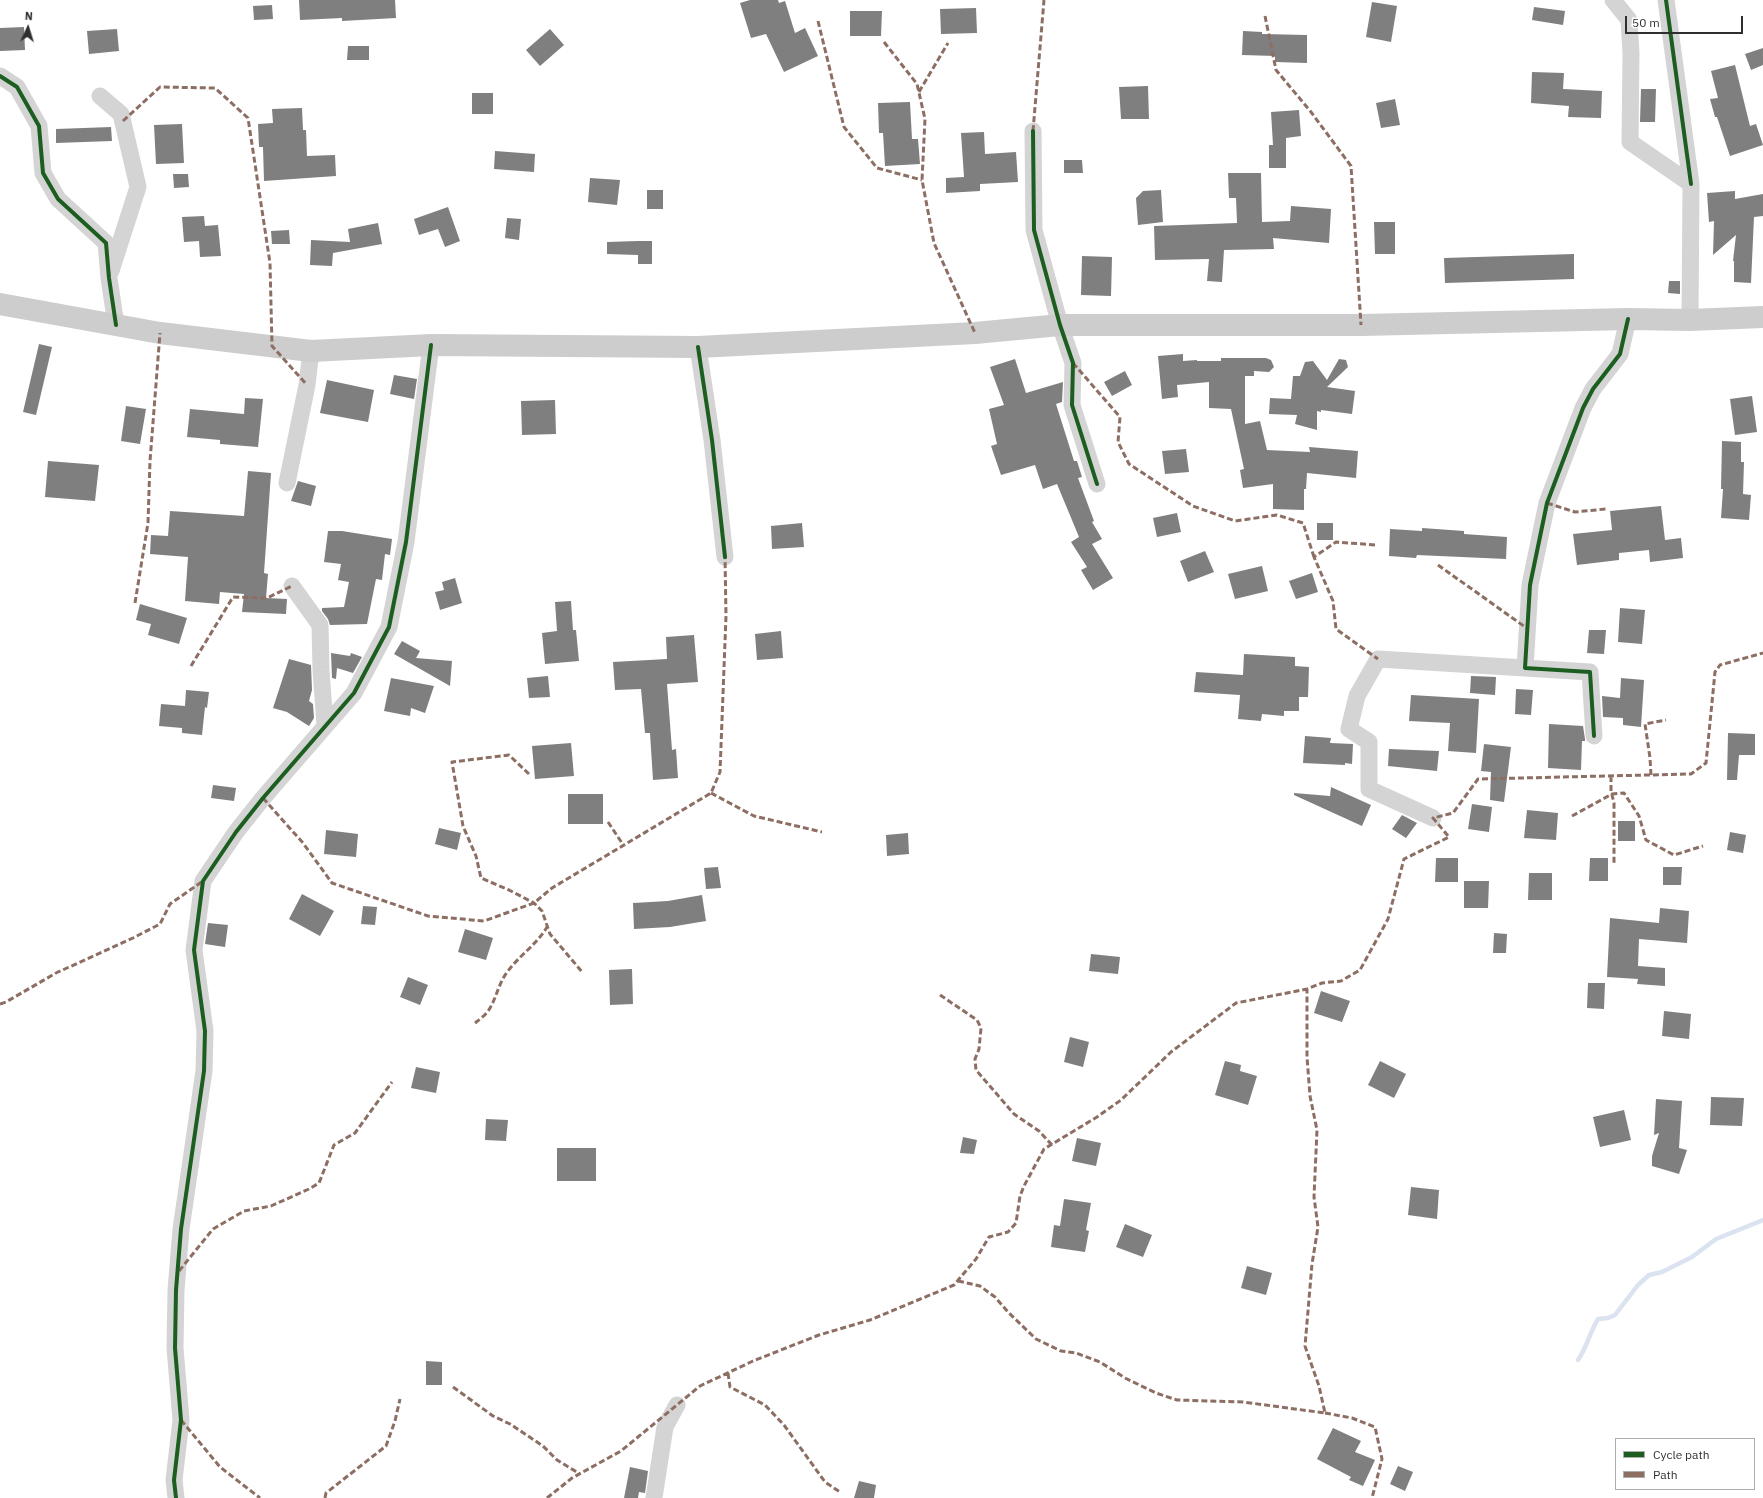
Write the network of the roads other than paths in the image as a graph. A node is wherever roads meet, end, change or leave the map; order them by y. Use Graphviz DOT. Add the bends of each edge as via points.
graph roads {
  1 [pos="1613,0"];
  2 [pos="1666,0"];
  3 [pos="0,76"];
  4 [pos="100,96"];
  5 [pos="1034,131"];
  6 [pos="1690,184"];
  7 [pos="109,278"];
  8 [pos="0,304"];
  9 [pos="1763,317"];
  10 [pos="1628,319"];
  11 [pos="1690,320"];
  12 [pos="116,325"];
  13 [pos="1060,325"];
  14 [pos="431,345"];
  15 [pos="698,347"];
  16 [pos="311,351"];
  17 [pos="287,483"];
  18 [pos="1097,484"];
  19 [pos="725,557"];
  20 [pos="292,586"];
  21 [pos="1525,668"];
  22 [pos="325,725"];
  23 [pos="1594,736"];
  24 [pos="1433,818"];
  25 [pos="677,1405"];
  26 [pos="176,1498"];
  27 [pos="654,1498"];
  1 -- 6 [label="street" via="1629,20 1630,142"];
  2 -- 6 [label="street"];
  3 -- 7 [label="street" via="17,87 39,126 43,173 58,199 106,243"];
  4 -- 7 [label="street" via="121,114 138,187"];
  5 -- 13 [label="street" via="1034,230"];
  6 -- 11 [label="street"];
  7 -- 12 [label="street"];
  8 -- 12 [label="main road"];
  9 -- 11 [label="main road"];
  10 -- 11 [label="main road"];
  10 -- 13 [label="main road" via="1361,325"];
  10 -- 21 [label="street" via="1620,354 1593,389 1583,408 1546,503 1530,585"];
  12 -- 16 [label="main road" via="160,333"];
  13 -- 15 [label="main road" via="975,333"];
  13 -- 18 [label="street" via="1073,363 1072,405"];
  14 -- 15 [label="main road"];
  14 -- 16 [label="main road"];
  14 -- 22 [label="street" via="406,542 389,626 354,693"];
  15 -- 19 [label="street" via="712,440"];
  16 -- 17 [label="street" via="307,385"];
  20 -- 22 [label="street" via="320,625"];
  21 -- 23 [label="street" via="1590,672"];
  21 -- 24 [label="street" via="1378,659 1357,696 1349,729 1369,742 1369,789"];
  22 -- 26 [label="street" via="236,832 203,881 194,950 205,1031 204,1071 181,1229 176,1290 175,1348 181,1420 174,1480"];
  25 -- 27 [label="street" via="665,1427"];
}
